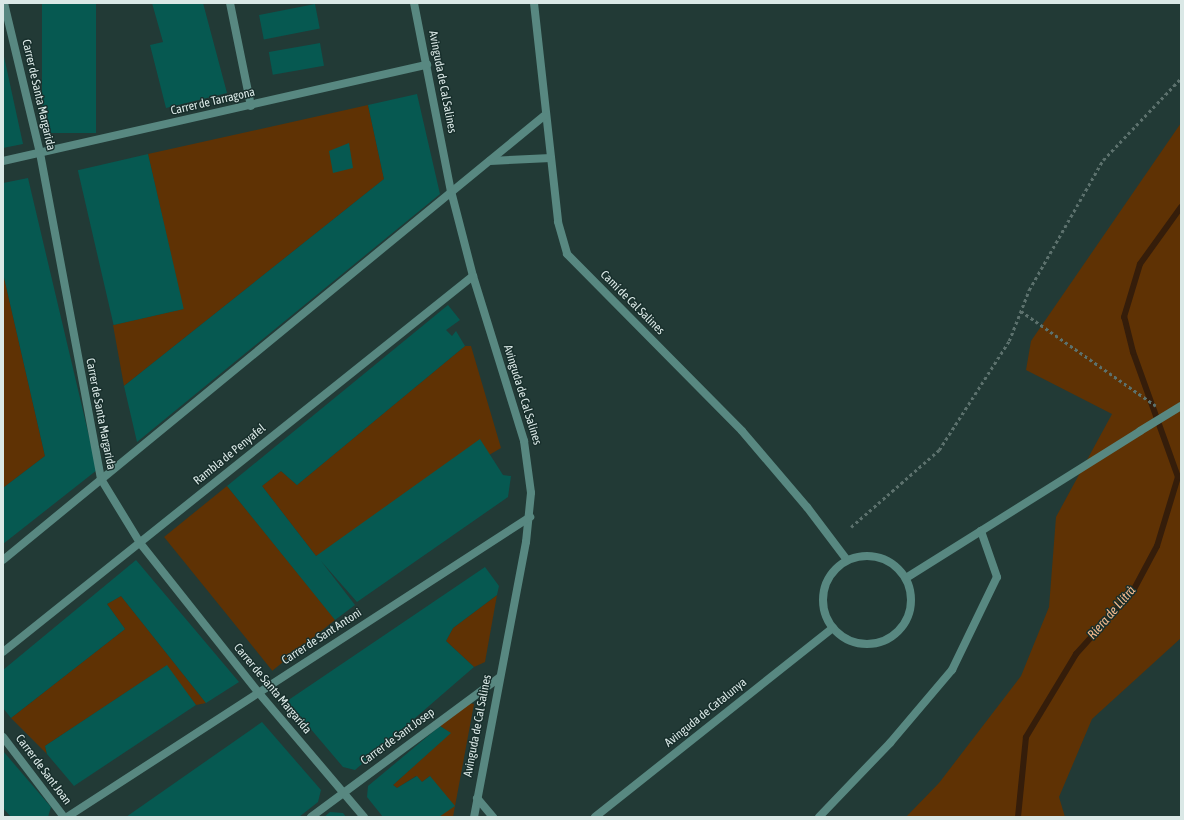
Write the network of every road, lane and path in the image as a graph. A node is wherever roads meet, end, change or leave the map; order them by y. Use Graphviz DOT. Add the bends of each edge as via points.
graph roads {
  1 [pos="4,3"];
  2 [pos="230,3"];
  3 [pos="414,3"];
  4 [pos="534,3"];
  5 [pos="427,65"];
  6 [pos="1181,78"];
  7 [pos="251,106"];
  8 [pos="544,116"];
  9 [pos="40,153"];
  10 [pos="551,158"];
  11 [pos="3,161"];
  12 [pos="489,161"];
  13 [pos="451,191"];
  14 [pos="473,276"];
  15 [pos="1021,311"];
  16 [pos="1181,406"];
  17 [pos="1162,411"];
  18 [pos="100,479"];
  19 [pos="530,518"];
  20 [pos="851,527"];
  21 [pos="981,531"];
  22 [pos="140,543"];
  23 [pos="3,560"];
  24 [pos="847,560"];
  25 [pos="906,578"];
  26 [pos="833,628"];
  27 [pos="3,652"];
  28 [pos="499,678"];
  29 [pos="258,692"];
  30 [pos="3,737"];
  31 [pos="343,791"];
  32 [pos="477,798"];
  33 [pos="64,817"];
  34 [pos="68,817"];
  35 [pos="311,817"];
  36 [pos="364,817"];
  37 [pos="474,817"];
  38 [pos="493,817"];
  39 [pos="595,817"];
  40 [pos="819,817"];
  1 -- 9 [label="street, Carrer de Santa Margarida"];
  2 -- 7 [label="street"];
  3 -- 5 [label="street, Avinguda de Cal Salines"];
  4 -- 8 [label="street, Camí de Cal Salines"];
  5 -- 7 [label="street, Carrer de Tarragona"];
  5 -- 13 [label="street, Avinguda de Cal Salines"];
  6 -- 15 [label="path" via="1104,160"];
  7 -- 9 [label="street, Carrer de Tarragona"];
  8 -- 10 [label="street, Camí de Cal Salines"];
  8 -- 12 [label="street"];
  9 -- 11 [label="street, Carrer de Tarragona"];
  9 -- 18 [label="street, Carrer de Santa Margarida"];
  10 -- 12 [label="street"];
  10 -- 24 [label="street, Camí de Cal Salines" via="558,222 567,254 746,436 807,507"];
  12 -- 13 [label="street"];
  13 -- 14 [label="street, Avinguda de Cal Salines"];
  13 -- 18 [label="street"];
  14 -- 19 [label="street, Avinguda de Cal Salines" via="524,441 529,472"];
  14 -- 22 [label="street, Rambla de Penyafel"];
  15 -- 17 [label="path"];
  15 -- 20 [label="path" via="1009,341 939,450"];
  16 -- 21 [label="street, bridge"];
  18 -- 22 [label="street, Carrer de Santa Margarida"];
  18 -- 23 [label="street"];
  19 -- 28 [label="street, Avinguda de Cal Salines"];
  19 -- 29 [label="street, Carrer de Sant Antoni"];
  21 -- 25 [label="street"];
  21 -- 40 [label="street" via="997,577 952,670 890,743"];
  22 -- 27 [label="street, Rambla de Penyafel"];
  22 -- 29 [label="street, Carrer de Santa Margarida"];
  24 -- 25 [label="street" via="873,556 887,560"];
  24 -- 26 [label="street" via="828,578 824,591 823,604"];
  25 -- 26 [label="street" via="911,592 909,613 898,632 886,640 857,643"];
  26 -- 39 [label="street, Avinguda de Catalunya"];
  28 -- 31 [label="street, Carrer de Sant Josep"];
  28 -- 32 [label="street, Avinguda de Cal Salines"];
  29 -- 31 [label="street, Carrer de Santa Margarida"];
  29 -- 34 [label="street, Carrer de Sant Antoni"];
  30 -- 33 [label="street, Carrer de Sant Joan"];
  31 -- 35 [label="street, Carrer de Sant Josep"];
  31 -- 36 [label="street, Carrer de Santa Margarida"];
  32 -- 37 [label="street, Avinguda de Cal Salines"];
  32 -- 38 [label="street"];
}
